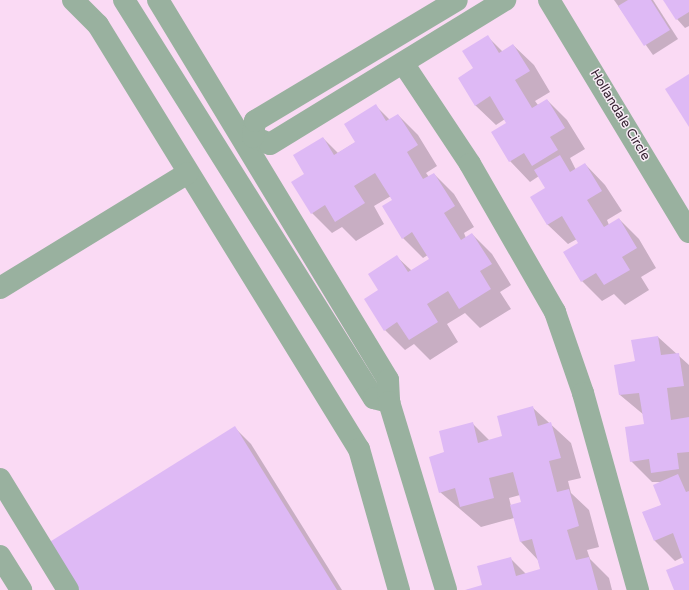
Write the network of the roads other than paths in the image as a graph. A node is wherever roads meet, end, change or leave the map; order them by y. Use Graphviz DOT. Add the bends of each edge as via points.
graph roads {
  1 [pos="73,0"];
  2 [pos="124,0"];
  3 [pos="158,0"];
  4 [pos="457,0"];
  5 [pos="505,0"];
  6 [pos="549,0"];
  7 [pos="185,43"];
  8 [pos="160,59"];
  9 [pos="403,63"];
  10 [pos="250,139"];
  11 [pos="220,158"];
  12 [pos="188,173"];
  13 [pos="689,232"];
  14 [pos="0,288"];
  15 [pos="389,402"];
  16 [pos="0,479"];
  17 [pos="0,556"];
  18 [pos="21,590"];
  19 [pos="68,590"];
  20 [pos="399,590"];
  21 [pos="446,590"];
  22 [pos="638,590"];
  1 -- 12 [label="street" via="98,25"];
  2 -- 8 [label="street"];
  3 -- 7 [label="street"];
  4 -- 10 [label="street" via="254,121"];
  5 -- 9 [label="street"];
  6 -- 13 [label="street, Hollandale Circle"];
  7 -- 8 [label="street"];
  7 -- 10 [label="street"];
  8 -- 11 [label="street"];
  9 -- 10 [label="street" via="270,144"];
  9 -- 22 [label="street" via="470,164 555,312 586,400"];
  10 -- 11 [label="street"];
  10 -- 15 [label="street" via="388,380"];
  11 -- 15 [label="street" via="374,398"];
  12 -- 14 [label="street"];
  12 -- 20 [label="street" via="359,450"];
  15 -- 21 [label="street"];
  16 -- 19 [label="street"];
  17 -- 18 [label="street"];
}
